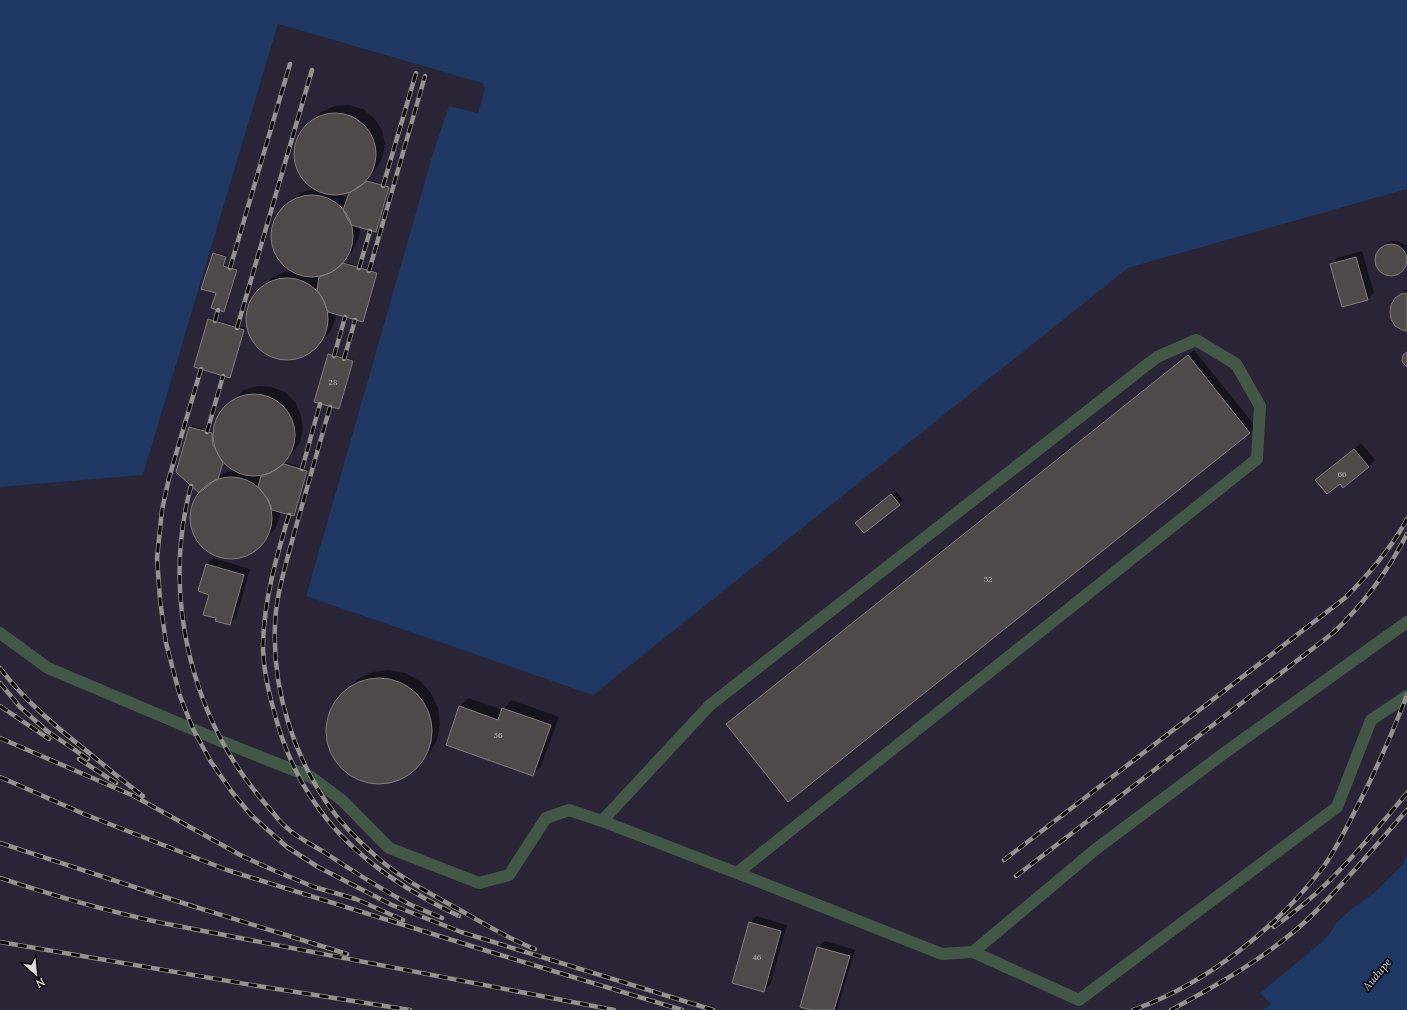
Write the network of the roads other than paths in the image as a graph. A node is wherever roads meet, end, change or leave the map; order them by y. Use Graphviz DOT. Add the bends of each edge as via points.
graph roads {
  1 [pos="1407,622"];
  2 [pos="0,633"];
  3 [pos="1407,696"];
  4 [pos="602,821"];
  5 [pos="737,873"];
  6 [pos="973,952"];
  1 -- 6 [label="lane" via="1103,844"];
  2 -- 4 [label="lane" via="48,668 311,777 343,800 389,848 479,883 509,875 546,818 569,810"];
  3 -- 6 [label="lane" via="1371,720 1337,807 1079,1000"];
  4 -- 5 [label="lane"];
  4 -- 5 [label="lane" via="710,705 1158,357 1196,340 1236,364 1260,406 1257,459"];
  5 -- 6 [label="lane" via="942,954"];
}
